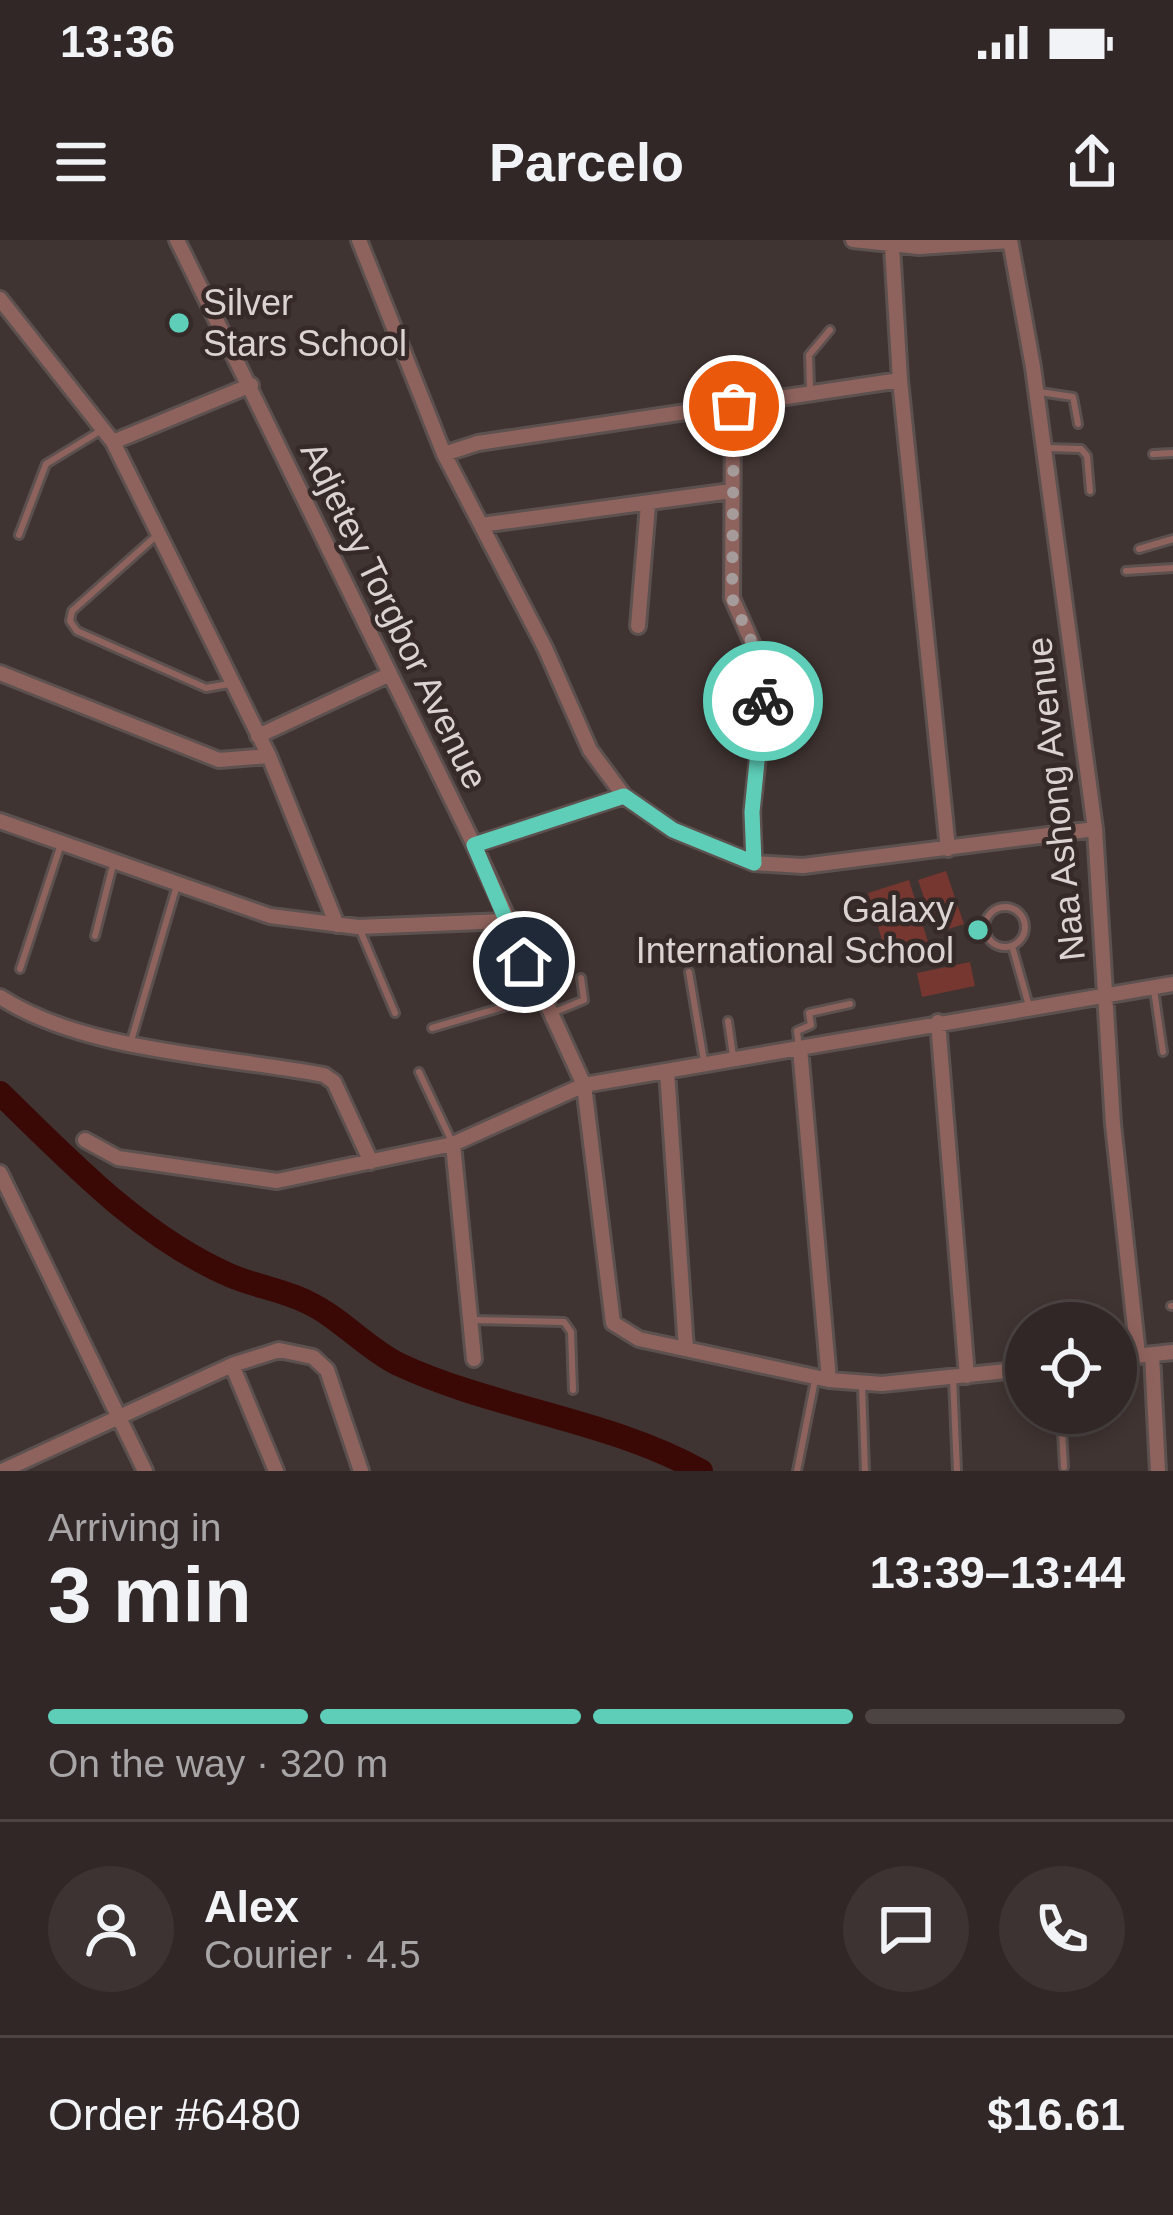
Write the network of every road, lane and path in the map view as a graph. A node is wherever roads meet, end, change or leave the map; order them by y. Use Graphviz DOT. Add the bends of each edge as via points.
graph roads {
  1 [pos="177,240"];
  2 [pos="359,240"];
  3 [pos="853,240"];
  4 [pos="1010,240"];
  5 [pos="892,246"];
  6 [pos="0,299"];
  7 [pos="830,330"];
  8 [pos="900,380"];
  9 [pos="251,385"];
  10 [pos="1036,392"];
  11 [pos="810,393"];
  12 [pos="734,406"];
  13 [pos="1078,424"];
  14 [pos="108,436"];
  15 [pos="1044,448"];
  16 [pos="1173,453"];
  17 [pos="444,454"];
  18 [pos="1153,454"];
  19 [pos="730,491"];
  20 [pos="1090,491"];
  21 [pos="648,505"];
  22 [pos="481,525"];
  23 [pos="158,534"];
  24 [pos="19,535"];
  25 [pos="1173,539"];
  26 [pos="1139,549"];
  27 [pos="1173,568"];
  28 [pos="1126,571"];
  29 [pos="638,626"];
  30 [pos="0,673"];
  31 [pos="388,675"];
  32 [pos="232,683"];
  33 [pos="259,736"];
  34 [pos="269,757"];
  35 [pos="624,796"];
  36 [pos="0,821"];
  37 [pos="1095,829"];
  38 [pos="62,841"];
  39 [pos="474,845"];
  40 [pos="948,849"];
  41 [pos="114,861"];
  42 [pos="754,863"];
  43 [pos="177,885"];
  44 [pos="505,921"];
  45 [pos="338,925"];
  46 [pos="358,927"];
  47 [pos="95,936"];
  48 [pos="1012,946"];
  49 [pos="20,969"];
  50 [pos="689,971"];
  51 [pos="581,978"];
  52 [pos="1173,984"];
  53 [pos="1153,987"];
  54 [pos="1105,992"];
  55 [pos="540,996"];
  56 [pos="0,997"];
  57 [pos="850,1004"];
  58 [pos="1029,1006"];
  59 [pos="395,1013"];
  60 [pos="549,1015"];
  61 [pos="728,1021"];
  62 [pos="938,1022"];
  63 [pos="432,1028"];
  64 [pos="131,1041"];
  65 [pos="800,1048"];
  66 [pos="1163,1052"];
  67 [pos="734,1059"];
  68 [pos="704,1064"];
  69 [pos="667,1071"];
  70 [pos="419,1072"];
  71 [pos="584,1085"];
  72 [pos="86,1140"];
  73 [pos="453,1144"];
  74 [pos="371,1162"];
  75 [pos="0,1173"];
  76 [pos="470,1320"];
  77 [pos="686,1349"];
  78 [pos="1173,1352"];
  79 [pos="1145,1355"];
  80 [pos="1137,1356"];
  81 [pos="473,1359"];
  82 [pos="232,1365"];
  83 [pos="1005,1372"];
  84 [pos="960,1377"];
  85 [pos="822,1378"];
  86 [pos="862,1382"];
  87 [pos="573,1390"];
  88 [pos="118,1417"];
  89 [pos="1062,1434"];
  90 [pos="1064,1467"];
  91 [pos="2,1471"];
  92 [pos="145,1471"];
  93 [pos="276,1471"];
  94 [pos="361,1471"];
  95 [pos="797,1471"];
  96 [pos="865,1471"];
  97 [pos="957,1471"];
  98 [pos="1158,1471"];
  1 -- 9 [label="street, Adjetey Torgbor Avenue"];
  2 -- 17 [label="street"];
  3 -- 5 [label="street"];
  4 -- 5 [label="street"];
  4 -- 10 [label="street, Naa Ashong Avenue"];
  5 -- 8 [label="street"];
  6 -- 14 [label="street"];
  7 -- 11 [label="lane" via="809,355"];
  8 -- 11 [label="street"];
  8 -- 40 [label="street"];
  9 -- 14 [label="street"];
  9 -- 31 [label="street, Adjetey Torgbor Avenue"];
  10 -- 13 [label="lane" via="1073,397"];
  10 -- 15 [label="street, Naa Ashong Avenue"];
  11 -- 12 [label="street"];
  12 -- 17 [label="street"];
  12 -- 19 [label="street"];
  14 -- 23 [label="street"];
  14 -- 24 [label="lane" via="46,464"];
  15 -- 20 [label="lane" via="1082,448"];
  15 -- 37 [label="street, Naa Ashong Avenue"];
  16 -- 18 [label="lane"];
  17 -- 22 [label="street"];
  19 -- 21 [label="street"];
  19 -- 42 [label="street" via="732,598 753,645 763,710"];
  21 -- 22 [label="street"];
  21 -- 29 [label="street"];
  22 -- 35 [label="street" via="590,750"];
  23 -- 32 [label="street"];
  23 -- 32 [label="lane" via="70,621 76,631 206,688"];
  25 -- 26 [label="lane"];
  27 -- 28 [label="lane"];
  30 -- 34 [label="street" via="219,760"];
  31 -- 33 [label="street"];
  31 -- 39 [label="street, Adjetey Torgbor Avenue"];
  32 -- 33 [label="street"];
  33 -- 34 [label="street"];
  34 -- 45 [label="street"];
  35 -- 39 [label="street"];
  35 -- 42 [label="street" via="673,830"];
  36 -- 38 [label="street"];
  37 -- 40 [label="street"];
  37 -- 54 [label="street, Naa Ashong Avenue"];
  38 -- 41 [label="street"];
  38 -- 49 [label="lane"];
  39 -- 44 [label="street, Adjetey Torgbor Avenue"];
  40 -- 42 [label="street" via="803,866"];
  41 -- 43 [label="street"];
  41 -- 47 [label="lane"];
  43 -- 45 [label="street" via="240,909"];
  43 -- 64 [label="lane"];
  44 -- 46 [label="street"];
  44 -- 55 [label="street, Adjetey Torgbor Avenue"];
  45 -- 46 [label="street"];
  46 -- 59 [label="lane"];
  48 -- 48 [label="lane" via="1024,920 999,908 986,934"];
  48 -- 58 [label="lane"];
  50 -- 68 [label="lane"];
  51 -- 60 [label="lane" via="584,1000"];
  52 -- 53 [label="street"];
  53 -- 54 [label="street"];
  53 -- 66 [label="lane"];
  54 -- 58 [label="street"];
  54 -- 79 [label="street, Naa Ashong Avenue"];
  55 -- 60 [label="street, Adjetey Torgbor Avenue"];
  55 -- 63 [label="lane"];
  56 -- 64 [label="street" via="37,1017"];
  57 -- 65 [label="lane" via="812,1011 811,1024 797,1031"];
  58 -- 62 [label="street"];
  60 -- 71 [label="street, Adjetey Torgbor Avenue"];
  61 -- 67 [label="lane"];
  62 -- 65 [label="street"];
  62 -- 84 [label="street"];
  64 -- 74 [label="street" via="330,1078"];
  65 -- 67 [label="street"];
  65 -- 85 [label="street"];
  67 -- 68 [label="street"];
  68 -- 69 [label="street"];
  69 -- 71 [label="street"];
  69 -- 77 [label="street"];
  70 -- 73 [label="lane"];
  71 -- 73 [label="street"];
  71 -- 77 [label="street, Adjetey Torgbor Avenue" via="613,1323 639,1339"];
  72 -- 74 [label="street" via="118,1158 252,1179"];
  73 -- 74 [label="street"];
  73 -- 76 [label="street"];
  75 -- 88 [label="street"];
  76 -- 81 [label="street"];
  76 -- 87 [label="lane" via="564,1322"];
  77 -- 85 [label="street"];
  78 -- 79 [label="street"];
  79 -- 80 [label="street"];
  79 -- 98 [label="street, Naa Ashong Avenue"];
  82 -- 88 [label="street"];
  82 -- 93 [label="street"];
  82 -- 94 [label="street" via="279,1350 314,1357 337,1391"];
  83 -- 84 [label="street"];
  84 -- 86 [label="street"];
  84 -- 97 [label="lane"];
  85 -- 86 [label="street"];
  85 -- 95 [label="lane"];
  86 -- 96 [label="lane"];
  88 -- 91 [label="street"];
  88 -- 92 [label="street"];
  89 -- 90 [label="lane"];
}
